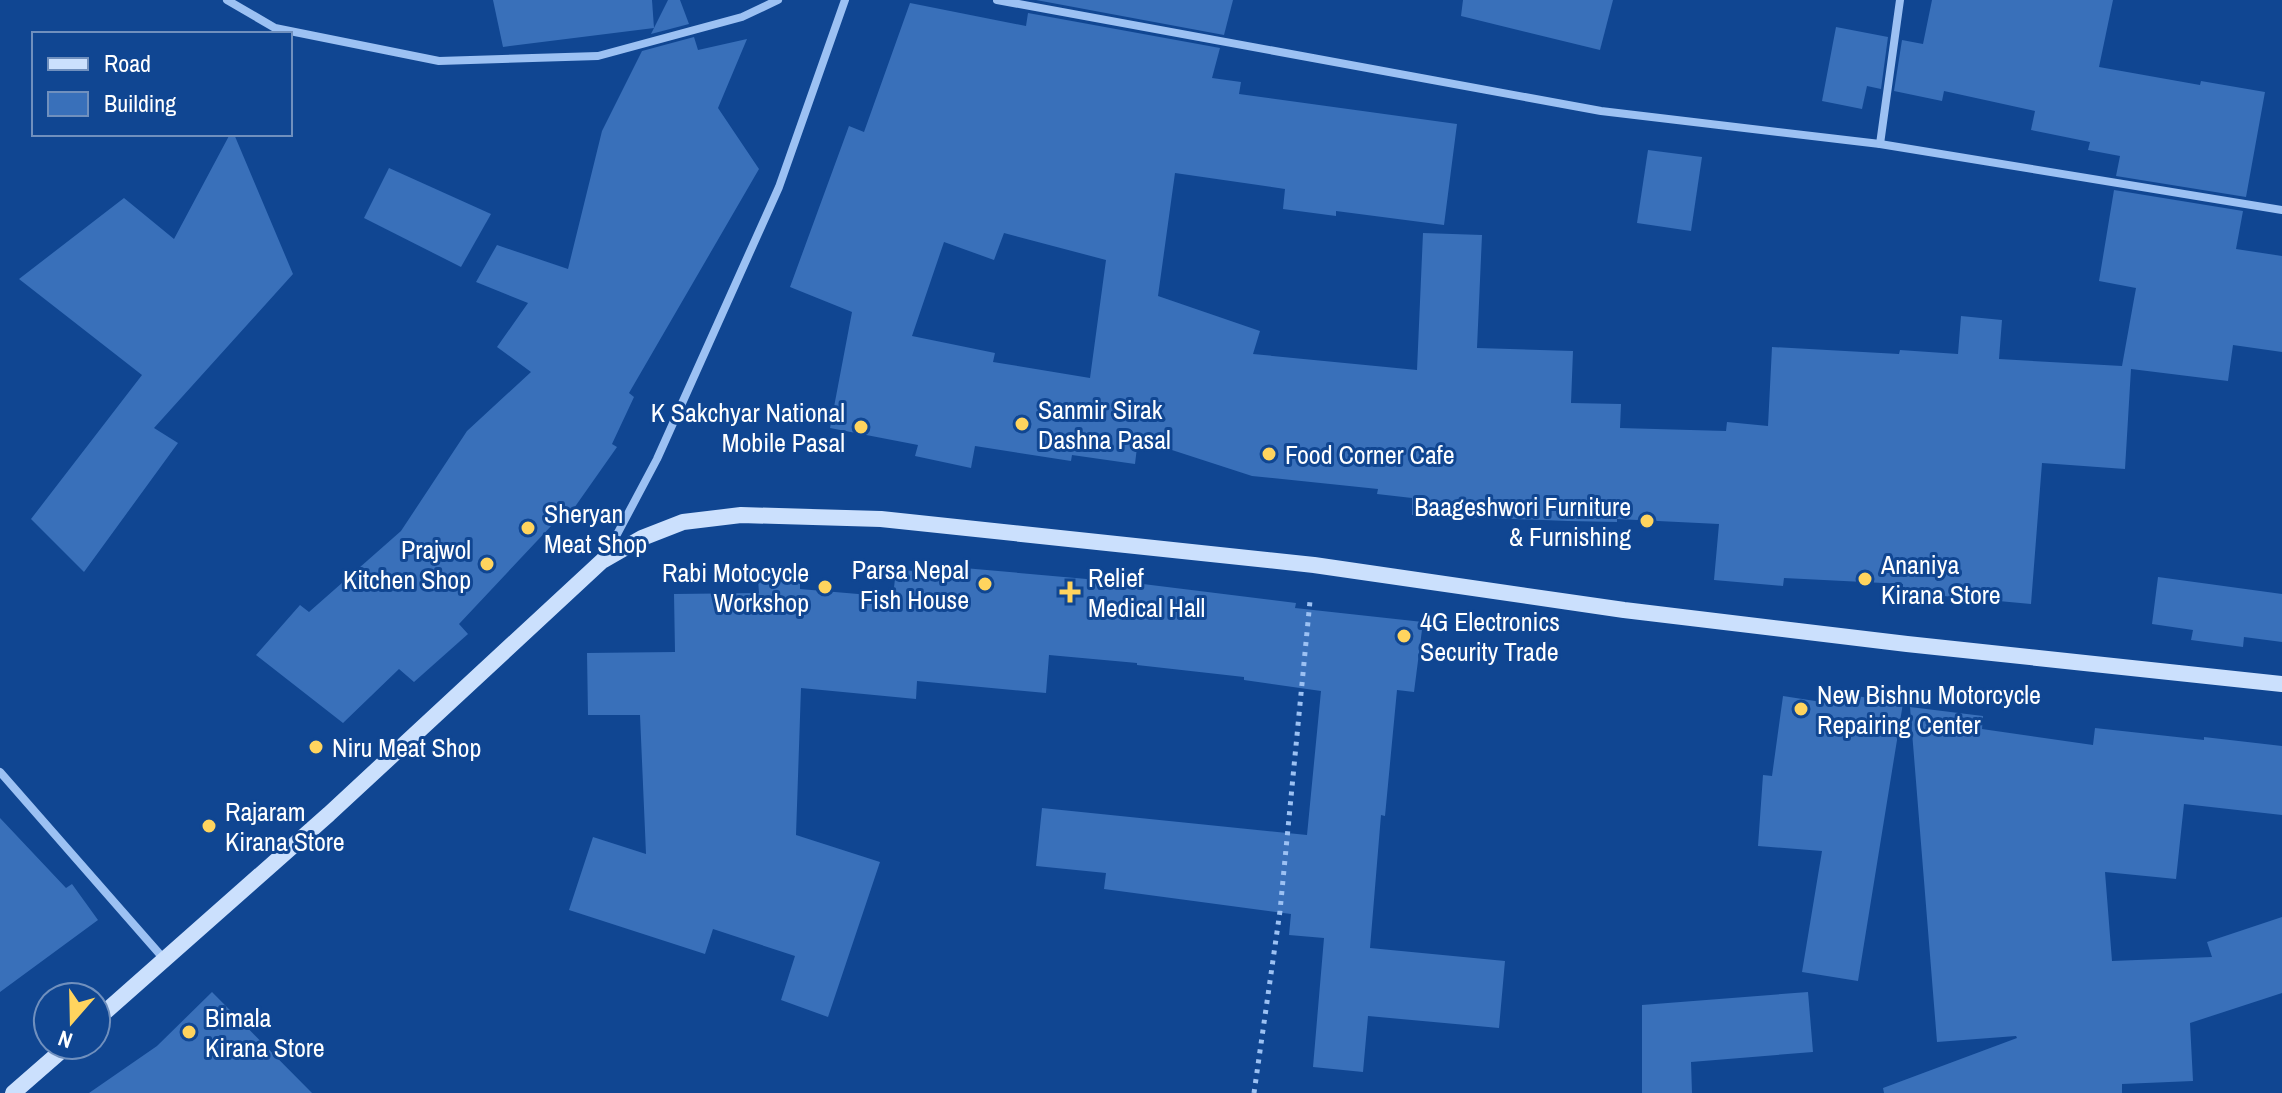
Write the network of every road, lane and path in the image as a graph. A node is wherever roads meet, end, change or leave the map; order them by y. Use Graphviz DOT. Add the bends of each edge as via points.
graph roads {
  1 [pos="227,0"];
  2 [pos="778,0"];
  3 [pos="845,0"];
  4 [pos="997,0"];
  5 [pos="1900,0"];
  6 [pos="1880,144"];
  7 [pos="2282,210"];
  8 [pos="602,561"];
  9 [pos="1314,565"];
  10 [pos="2282,684"];
  11 [pos="0,772"];
  12 [pos="165,960"];
  13 [pos="112,1006"];
  14 [pos="50,1061"];
  15 [pos="13,1093"];
  16 [pos="1254,1093"];
  1 -- 2 [label="street" via="275,28 439,61 598,56 742,17"];
  3 -- 8 [label="street" via="779,187 657,459"];
  4 -- 6 [label="street" via="1601,111"];
  5 -- 6 [label="street"];
  6 -- 7 [label="street"];
  8 -- 9 [label="main road" via="683,522 741,515 881,519"];
  8 -- 12 [label="main road"];
  9 -- 10 [label="main road" via="1624,610"];
  9 -- 16 [label="path" via="1280,911"];
  11 -- 12 [label="street"];
  12 -- 13 [label="main road"];
  14 -- 15 [label="main road"];
}
